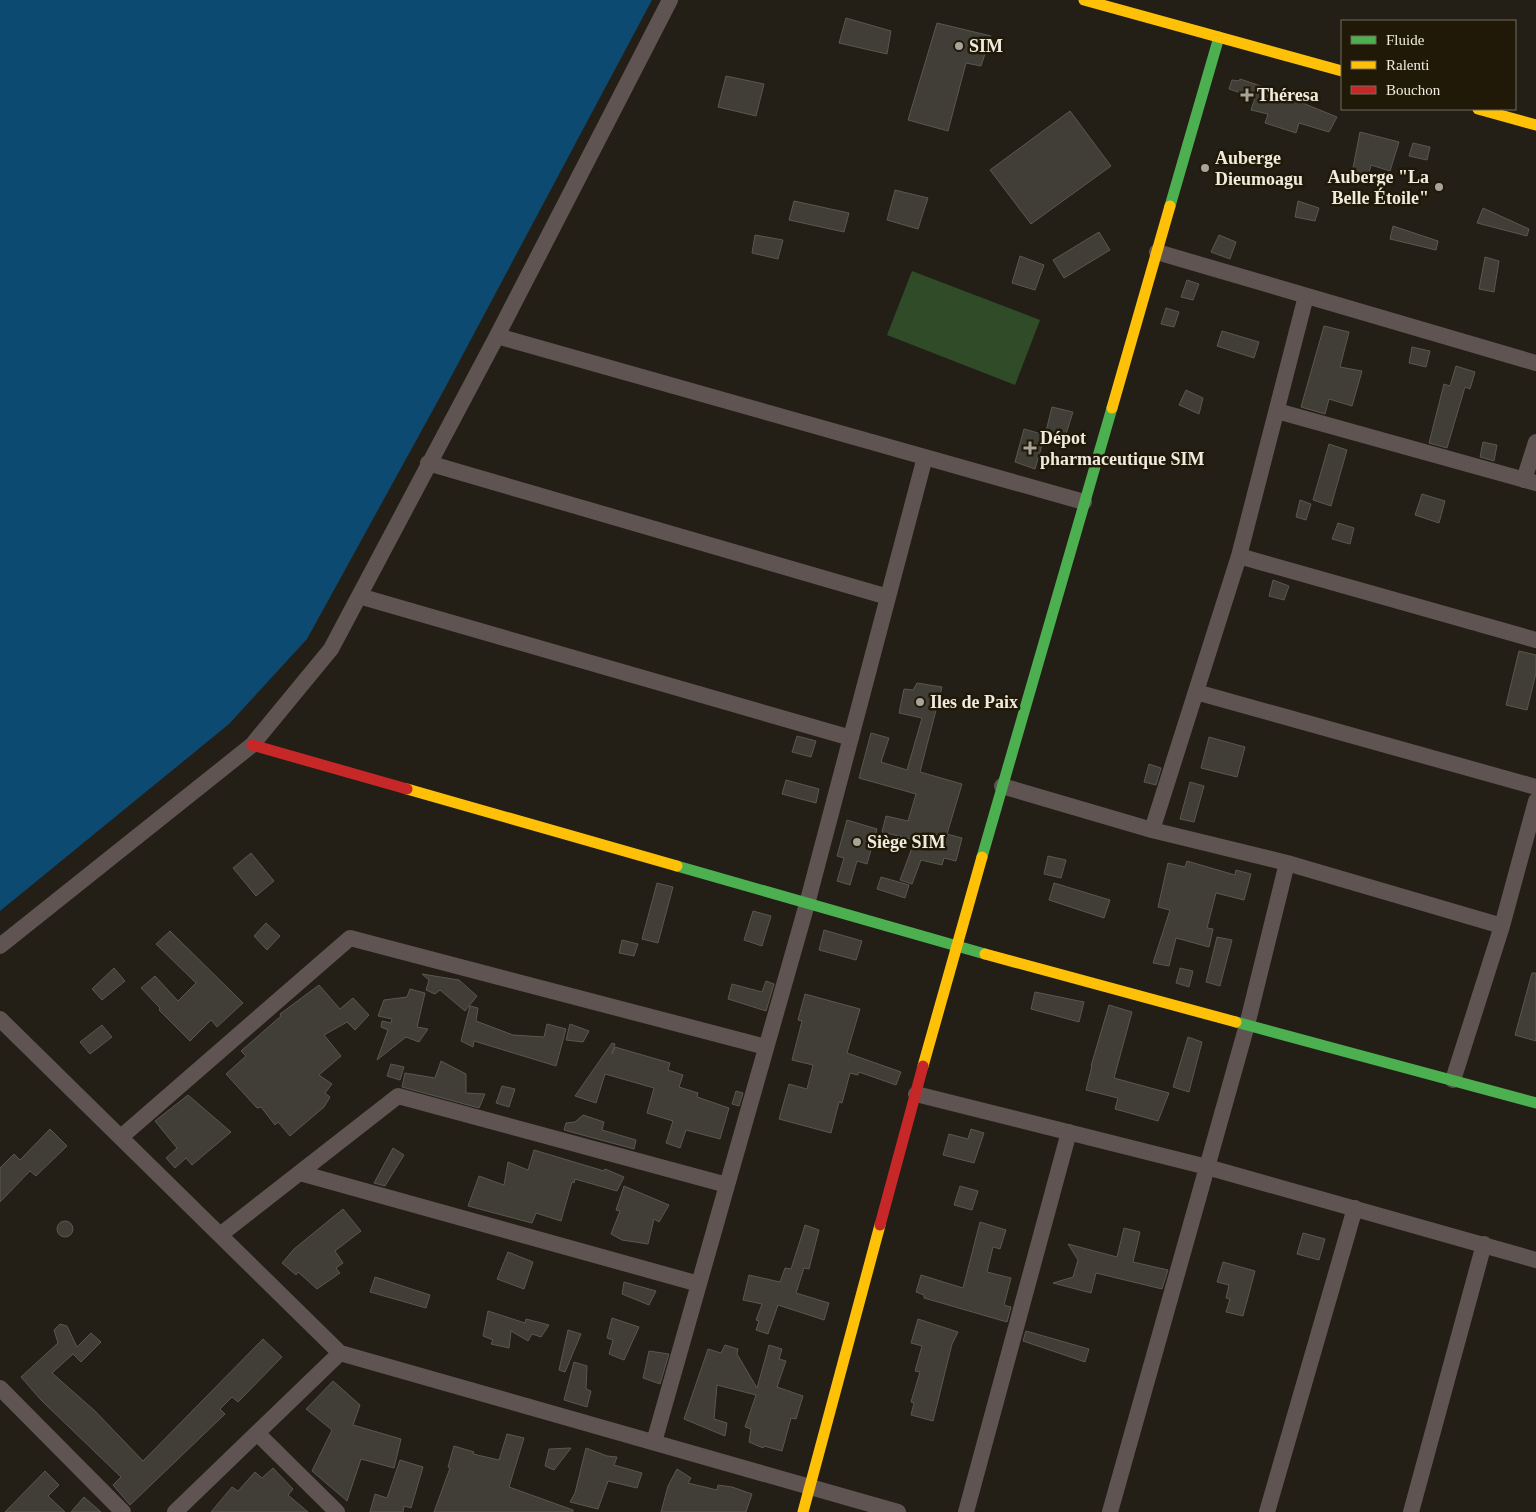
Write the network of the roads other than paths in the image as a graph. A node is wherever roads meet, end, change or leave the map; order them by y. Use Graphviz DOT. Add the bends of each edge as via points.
graph roads {
  1 [pos="670,0"];
  2 [pos="1084,0"];
  3 [pos="1219,37"];
  4 [pos="1341,71"];
  5 [pos="1482,110"];
  6 [pos="1536,125"];
  7 [pos="1157,252"];
  8 [pos="1306,296"];
  9 [pos="497,336"];
  10 [pos="1536,363"];
  11 [pos="1277,411"];
  12 [pos="1536,442"];
  13 [pos="925,457"];
  14 [pos="428,463"];
  15 [pos="1530,481"];
  16 [pos="1084,502"];
  17 [pos="1239,556"];
  18 [pos="359,596"];
  19 [pos="888,597"];
  20 [pos="1536,640"];
  21 [pos="1196,692"];
  22 [pos="851,738"];
  23 [pos="252,745"];
  24 [pos="1002,786"];
  25 [pos="1536,787"];
  26 [pos="1536,801"];
  27 [pos="1152,830"];
  28 [pos="1287,862"];
  29 [pos="807,904"];
  30 [pos="1502,926"];
  31 [pos="0,946"];
  32 [pos="956,946"];
  33 [pos="0,1019"];
  34 [pos="1247,1025"];
  35 [pos="766,1047"];
  36 [pos="1453,1080"];
  37 [pos="916,1094"];
  38 [pos="1536,1103"];
  39 [pos="1068,1132"];
  40 [pos="120,1138"];
  41 [pos="1207,1167"];
  42 [pos="300,1173"];
  43 [pos="727,1185"];
  44 [pos="1355,1208"];
  45 [pos="220,1235"];
  46 [pos="1484,1244"];
  47 [pos="1536,1260"];
  48 [pos="699,1284"];
  49 [pos="340,1353"];
  50 [pos="0,1388"];
  51 [pos="256,1433"];
  52 [pos="654,1442"];
  53 [pos="810,1487"];
  54 [pos="123,1512"];
  55 [pos="175,1512"];
  56 [pos="337,1512"];
  57 [pos="803,1512"];
  58 [pos="898,1512"];
  59 [pos="966,1512"];
  60 [pos="1110,1512"];
  61 [pos="1267,1512"];
  62 [pos="1411,1512"];
  1 -- 9 [label="street"];
  2 -- 3 [label="main road"];
  3 -- 4 [label="main road"];
  3 -- 7 [label="main road"];
  5 -- 6 [label="main road"];
  7 -- 8 [label="street"];
  7 -- 16 [label="main road"];
  8 -- 10 [label="street"];
  8 -- 11 [label="street"];
  9 -- 13 [label="street"];
  9 -- 14 [label="street"];
  11 -- 15 [label="street"];
  11 -- 17 [label="street"];
  12 -- 15 [label="street"];
  13 -- 16 [label="street"];
  13 -- 19 [label="street"];
  14 -- 18 [label="street"];
  14 -- 19 [label="street"];
  16 -- 24 [label="main road"];
  17 -- 20 [label="street"];
  17 -- 21 [label="street"];
  18 -- 22 [label="street"];
  18 -- 23 [label="street" via="331,649"];
  19 -- 22 [label="street"];
  21 -- 25 [label="street"];
  21 -- 27 [label="street"];
  22 -- 29 [label="street"];
  23 -- 29 [label="main road"];
  23 -- 31 [label="street"];
  24 -- 27 [label="street"];
  24 -- 32 [label="main road"];
  26 -- 30 [label="street"];
  27 -- 28 [label="street"];
  28 -- 30 [label="street"];
  28 -- 34 [label="street"];
  29 -- 32 [label="main road"];
  29 -- 35 [label="street"];
  30 -- 36 [label="street"];
  32 -- 34 [label="main road"];
  32 -- 37 [label="main road"];
  33 -- 40 [label="street"];
  34 -- 36 [label="main road"];
  34 -- 41 [label="street"];
  35 -- 40 [label="street" via="350,938"];
  35 -- 43 [label="street"];
  36 -- 38 [label="main road"];
  37 -- 39 [label="street"];
  37 -- 53 [label="main road"];
  39 -- 41 [label="street"];
  39 -- 59 [label="street"];
  40 -- 45 [label="street"];
  41 -- 44 [label="street"];
  41 -- 60 [label="street"];
  42 -- 43 [label="street" via="398,1096"];
  42 -- 45 [label="street"];
  42 -- 48 [label="street"];
  43 -- 48 [label="street"];
  44 -- 46 [label="street"];
  44 -- 61 [label="street"];
  45 -- 49 [label="street"];
  46 -- 47 [label="street"];
  46 -- 62 [label="street"];
  48 -- 52 [label="street"];
  49 -- 51 [label="street"];
  49 -- 52 [label="street"];
  50 -- 54 [label="street"];
  51 -- 55 [label="street"];
  51 -- 56 [label="street"];
  52 -- 53 [label="street"];
  53 -- 57 [label="main road"];
  53 -- 58 [label="street"];
}
